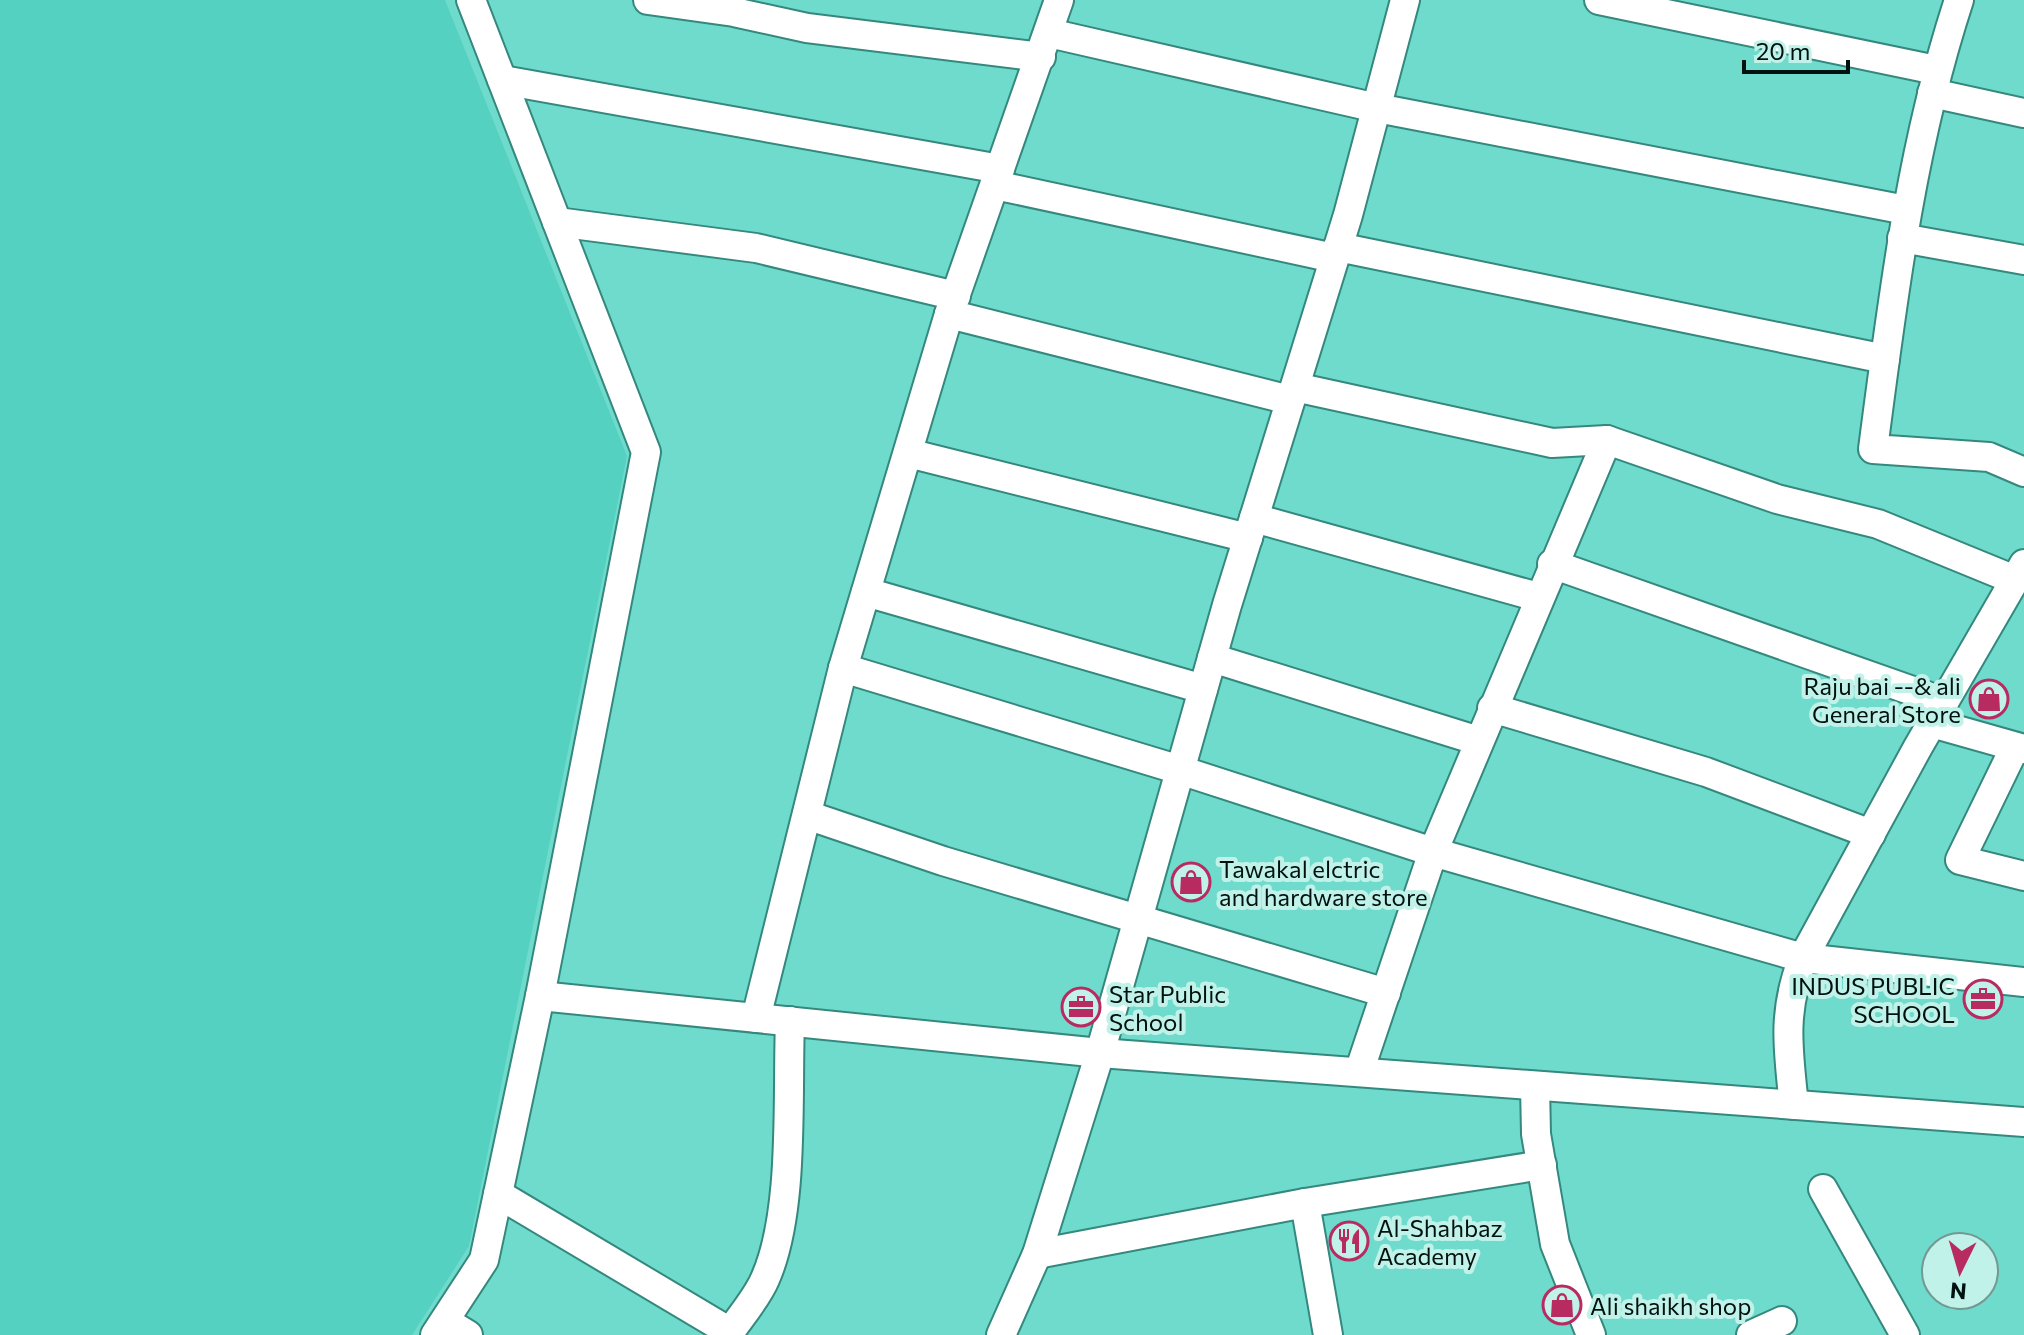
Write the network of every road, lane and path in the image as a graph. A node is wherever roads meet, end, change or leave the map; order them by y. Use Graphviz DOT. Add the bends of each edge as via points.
graph roads {
  1 [pos="471,0"];
  2 [pos="648,0"];
  3 [pos="1059,0"];
  4 [pos="1405,0"];
  5 [pos="1599,0"];
  6 [pos="1959,0"];
  7 [pos="1045,45"];
  8 [pos="502,80"];
  9 [pos="1934,82"];
  10 [pos="1377,108"];
  11 [pos="2024,113"];
  12 [pos="998,177"];
  13 [pos="1906,210"];
  14 [pos="557,222"];
  15 [pos="1902,238"];
  16 [pos="1336,252"];
  17 [pos="2024,260"];
  18 [pos="952,305"];
  19 [pos="1885,359"];
  20 [pos="1292,394"];
  21 [pos="1607,440"];
  22 [pos="908,453"];
  23 [pos="2024,472"];
  24 [pos="1251,528"];
  25 [pos="1552,564"];
  26 [pos="2019,572"];
  27 [pos="866,592"];
  28 [pos="1538,597"];
  29 [pos="1212,658"];
  30 [pos="843,668"];
  31 [pos="1203,689"];
  32 [pos="1492,708"];
  33 [pos="1938,713"];
  34 [pos="1479,741"];
  35 [pos="2020,748"];
  36 [pos="1180,770"];
  37 [pos="807,815"];
  38 [pos="1871,834"];
  39 [pos="1433,852"];
  40 [pos="2024,876"];
  41 [pos="1138,918"];
  42 [pos="1803,958"];
  43 [pos="2024,982"];
  44 [pos="1386,993"];
  45 [pos="540,996"];
  46 [pos="756,1018"];
  47 [pos="790,1021"];
  48 [pos="1100,1053"];
  49 [pos="1359,1072"];
  50 [pos="1535,1086"];
  51 [pos="1794,1105"];
  52 [pos="2024,1122"];
  53 [pos="1542,1165"];
  54 [pos="1823,1189"];
  55 [pos="498,1194"];
  56 [pos="1305,1203"];
  57 [pos="1037,1254"];
  58 [pos="1782,1321"];
  59 [pos="449,1330"];
  60 [pos="729,1333"];
  61 [pos="1001,1335"];
  62 [pos="1328,1335"];
  63 [pos="1591,1335"];
  64 [pos="1751,1335"];
  65 [pos="1905,1335"];
  1 -- 8 [label="street"];
  2 -- 7 [label="street" via="807,28"];
  3 -- 7 [label="street"];
  4 -- 10 [label="street"];
  5 -- 9 [label="street"];
  6 -- 9 [label="street"];
  7 -- 10 [label="street"];
  7 -- 12 [label="street"];
  8 -- 12 [label="street"];
  8 -- 14 [label="street"];
  9 -- 11 [label="street"];
  9 -- 13 [label="street"];
  10 -- 13 [label="street"];
  10 -- 16 [label="street"];
  12 -- 16 [label="street"];
  12 -- 18 [label="street"];
  13 -- 15 [label="street"];
  14 -- 18 [label="street" via="756,248"];
  14 -- 45 [label="street" via="646,452"];
  15 -- 17 [label="street"];
  15 -- 19 [label="street"];
  16 -- 19 [label="street"];
  16 -- 20 [label="street"];
  18 -- 20 [label="street"];
  18 -- 22 [label="street"];
  19 -- 23 [label="street" via="1873,449 1989,457"];
  20 -- 21 [label="street" via="1552,443"];
  20 -- 24 [label="street"];
  21 -- 25 [label="street"];
  21 -- 26 [label="street" via="1777,499 1878,524"];
  22 -- 24 [label="street"];
  22 -- 27 [label="street"];
  24 -- 28 [label="street"];
  24 -- 29 [label="street"];
  25 -- 28 [label="street"];
  25 -- 33 [label="street"];
  26 -- 33 [label="street"];
  27 -- 30 [label="street"];
  27 -- 31 [label="street"];
  28 -- 32 [label="street"];
  29 -- 31 [label="street"];
  29 -- 34 [label="street"];
  30 -- 36 [label="street"];
  30 -- 37 [label="street"];
  31 -- 36 [label="street"];
  32 -- 34 [label="street"];
  32 -- 38 [label="street" via="1706,772"];
  33 -- 35 [label="street"];
  33 -- 38 [label="street"];
  34 -- 39 [label="street"];
  35 -- 40 [label="street" via="1960,860"];
  36 -- 39 [label="street"];
  36 -- 41 [label="street"];
  37 -- 41 [label="street"];
  37 -- 46 [label="street"];
  38 -- 42 [label="street"];
  39 -- 42 [label="street"];
  39 -- 44 [label="street"];
  41 -- 44 [label="street"];
  41 -- 48 [label="street"];
  42 -- 43 [label="street"];
  42 -- 51 [label="street" via="1790,993 1787,1040"];
  44 -- 49 [label="street"];
  45 -- 46 [label="street"];
  45 -- 55 [label="street"];
  46 -- 47 [label="street"];
  47 -- 48 [label="street"];
  47 -- 60 [label="street" via="777,1246 764,1281"];
  48 -- 49 [label="street"];
  48 -- 57 [label="street"];
  49 -- 50 [label="street"];
  50 -- 51 [label="street"];
  50 -- 53 [label="street"];
  51 -- 52 [label="street"];
  53 -- 56 [label="street"];
  53 -- 63 [label="street" via="1555,1244"];
  54 -- 65 [label="street"];
  55 -- 59 [label="street" via="484,1260"];
  55 -- 60 [label="street"];
  56 -- 57 [label="street"];
  56 -- 62 [label="street"];
  57 -- 61 [label="street"];
  58 -- 64 [label="street"];
}
